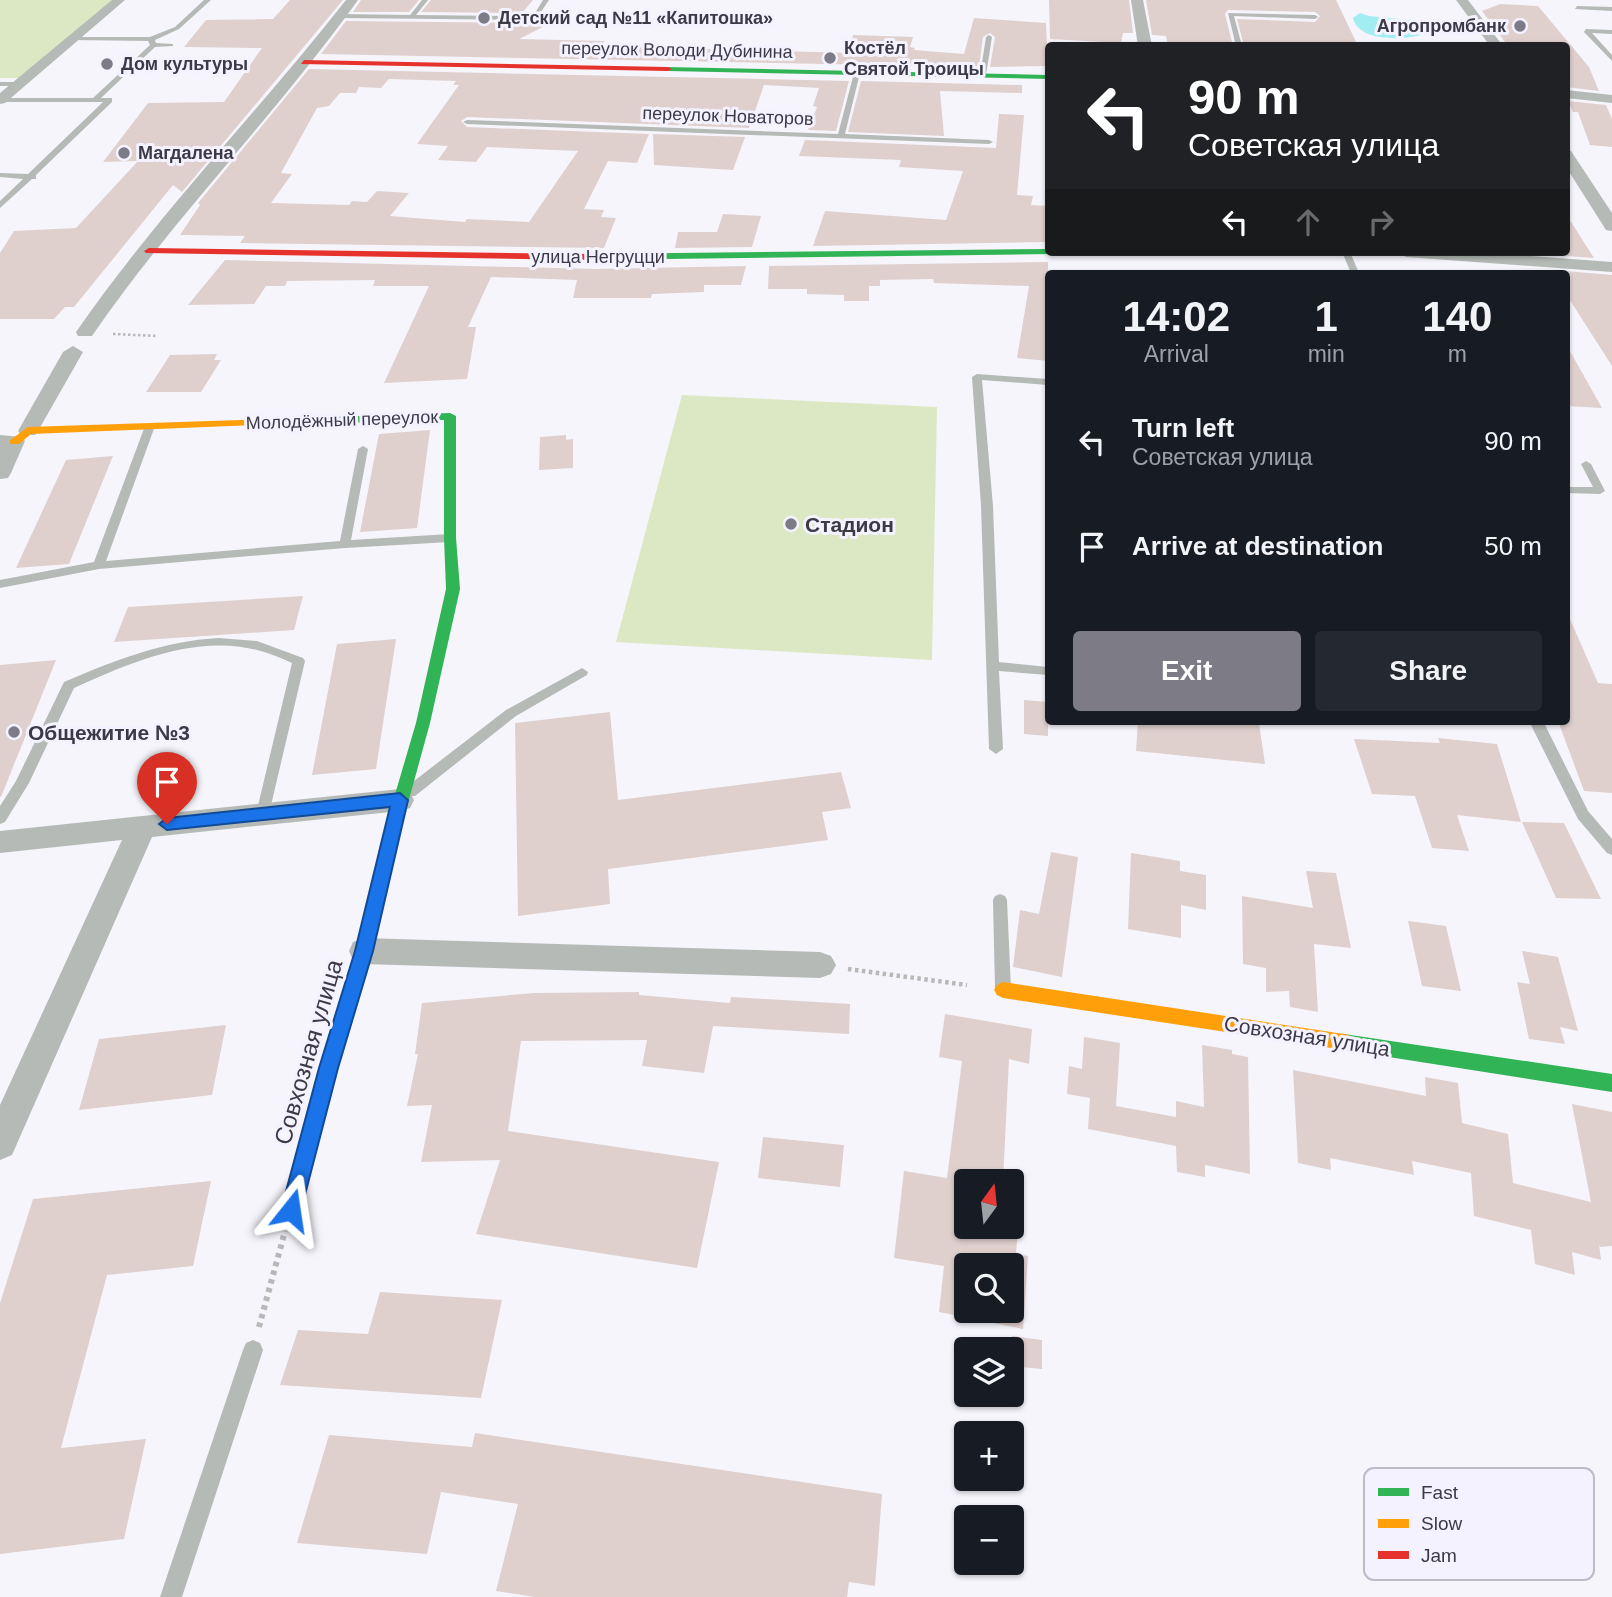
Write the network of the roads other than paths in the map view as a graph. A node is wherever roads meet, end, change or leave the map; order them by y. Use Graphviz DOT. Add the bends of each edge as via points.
graph roads {
  1 [pos="118,0"];
  2 [pos="208,0"];
  3 [pos="352,0"];
  4 [pos="425,0"];
  5 [pos="546,0"];
  6 [pos="1137,0"];
  7 [pos="1462,0"];
  8 [pos="1577,8"];
  9 [pos="1612,9"];
  10 [pos="413,15"];
  11 [pos="338,16"];
  12 [pos="1315,17"];
  13 [pos="1612,32"];
  14 [pos="989,37"];
  15 [pos="72,38"];
  16 [pos="152,42"];
  17 [pos="1144,42"];
  18 [pos="1238,42"];
  19 [pos="1494,42"];
  20 [pos="171,45"];
  21 [pos="1612,59"];
  22 [pos="304,62"];
  23 [pos="857,73"];
  24 [pos="983,75"];
  25 [pos="1045,77"];
  26 [pos="0,84"];
  27 [pos="19,84"];
  28 [pos="1570,94"];
  29 [pos="1612,99"];
  30 [pos="0,100"];
  31 [pos="95,100"];
  32 [pos="467,122"];
  33 [pos="841,136"];
  34 [pos="989,142"];
  35 [pos="1570,160"];
  36 [pos="0,175"];
  37 [pos="33,177"];
  38 [pos="1590,191"];
  39 [pos="1612,194"];
  40 [pos="0,206"];
  41 [pos="1612,226"];
  42 [pos="149,251"];
  43 [pos="1045,251"];
  44 [pos="1522,256"];
  45 [pos="1612,267"];
  46 [pos="85,332"];
  47 [pos="73,352"];
  48 [pos="1045,382"];
  49 [pos="150,426"];
  50 [pos="14,437"];
  51 [pos="363,449"];
  52 [pos="1586,464"];
  53 [pos="0,473"];
  54 [pos="1570,490"];
  55 [pos="450,538"];
  56 [pos="345,544"];
  57 [pos="99,565"];
  58 [pos="0,584"];
  59 [pos="993,666"];
  60 [pos="1045,671"];
  61 [pos="582,672"];
  62 [pos="1538,725"];
  63 [pos="996,749"];
  64 [pos="400,800"];
  65 [pos="263,814"];
  66 [pos="0,818"];
  67 [pos="143,826"];
  68 [pos="0,842"];
  69 [pos="1612,849"];
  70 [pos="1000,900"];
  71 [pos="364,951"];
  72 [pos="820,965"];
  73 [pos="1003,990"];
  74 [pos="328,1068"];
  75 [pos="1612,1083"];
  76 [pos="0,1143"];
  77 [pos="291,1210"];
  78 [pos="253,1350"];
  79 [pos="170,1597"];
  1 -- 15 [label="street"];
  2 -- 16 [label="lane" via="177,29"];
  3 -- 11 [label="street"];
  4 -- 10 [label="lane"];
  5 -- 10 [label="lane" via="537,14 522,18"];
  6 -- 17 [label="street"];
  7 -- 19 [label="street"];
  8 -- 9 [label="lane"];
  10 -- 11 [label="lane"];
  11 -- 22 [label="street"];
  12 -- 18 [label="lane" via="1230,14"];
  13 -- 21 [label="lane" via="1586,31"];
  14 -- 24 [label="lane"];
  15 -- 16 [label="lane"];
  15 -- 27 [label="street"];
  16 -- 20 [label="lane"];
  16 -- 31 [label="lane"];
  22 -- 23 [label="street, переулок Володи Дубинина"];
  22 -- 42 [label="street"];
  23 -- 24 [label="street, переулок Володи Дубинина"];
  23 -- 33 [label="lane"];
  24 -- 25 [label="street, переулок Володи Дубинина"];
  26 -- 27 [label="lane"];
  27 -- 30 [label="street"];
  28 -- 29 [label="street"];
  30 -- 31 [label="lane"];
  31 -- 37 [label="lane" via="108,100"];
  32 -- 33 [label="lane, переулок Новаторов"];
  33 -- 34 [label="lane, переулок Новаторов"];
  35 -- 38 [label="street"];
  36 -- 37 [label="lane"];
  37 -- 40 [label="lane"];
  38 -- 39 [label="street"];
  38 -- 41 [label="street"];
  42 -- 43 [label="street, улица Негруцци" via="633,258"];
  42 -- 46 [label="street" via="122,279"];
  44 -- 45 [label="street"];
  47 -- 50 [label="street"];
  48 -- 59 [label="lane" via="977,377"];
  49 -- 50 [label="street, Молодёжный переулок"];
  49 -- 55 [label="street, Молодёжный переулок" via="450,416"];
  49 -- 57 [label="lane"];
  50 -- 53 [label="street"];
  51 -- 56 [label="lane"];
  52 -- 54 [label="lane" via="1600,491"];
  55 -- 56 [label="lane"];
  55 -- 64 [label="street, Молодёжный переулок" via="453,589 423,723"];
  56 -- 57 [label="lane"];
  57 -- 58 [label="lane"];
  59 -- 60 [label="lane"];
  59 -- 63 [label="lane"];
  61 -- 64 [label="lane" via="511,713"];
  62 -- 69 [label="lane" via="1583,815"];
  64 -- 65 [label="street"];
  64 -- 71 [label="street, Совхозная улица"];
  65 -- 66 [label="lane" via="299,662 253,645 211,643 170,647 125,659 69,685"];
  65 -- 67 [label="street"];
  67 -- 68 [label="street"];
  67 -- 76 [label="street"];
  70 -- 73 [label="lane"];
  71 -- 72 [label="street"];
  71 -- 74 [label="street, Совхозная улица"];
  73 -- 75 [label="street, Совхозная улица"];
  74 -- 77 [label="lane, Совхозная улица"];
  78 -- 79 [label="lane"];
}
